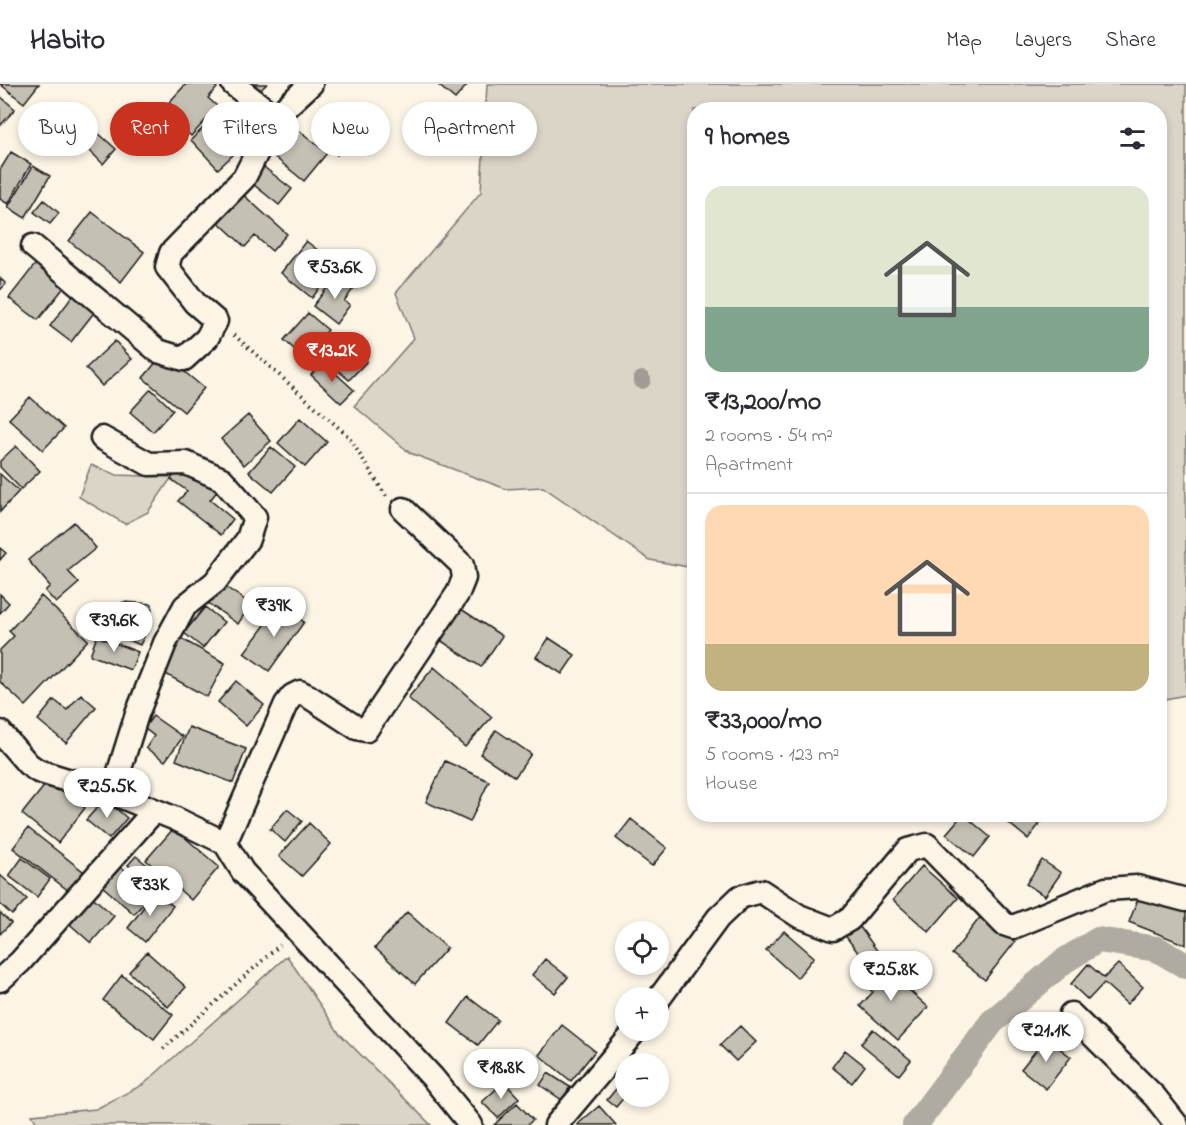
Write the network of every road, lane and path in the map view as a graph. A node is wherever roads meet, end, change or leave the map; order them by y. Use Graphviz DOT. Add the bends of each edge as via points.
graph roads {
  1 [pos="233,84"];
  2 [pos="311,84"];
  3 [pos="256,102"];
  4 [pos="291,102"];
  5 [pos="255,156"];
  6 [pos="33,246"];
  7 [pos="216,321"];
  8 [pos="102,438"];
  9 [pos="404,509"];
  10 [pos="0,732"];
  11 [pos="112,794"];
  12 [pos="154,811"];
  13 [pos="225,843"];
  14 [pos="1186,900"];
  15 [pos="296,930"];
  16 [pos="0,980"];
  17 [pos="668,987"];
  18 [pos="1071,1014"];
  19 [pos="627,1041"];
  20 [pos="163,1049"];
  21 [pos="471,1125"];
  22 [pos="556,1125"];
  23 [pos="1177,1125"];
  1 -- 3 [label="street"];
  2 -- 4 [label="street"];
  5 -- 7 [label="street" via="244,178 171,253 167,267 195,303"];
  6 -- 7 [label="street" via="158,351 184,359 207,338"];
  7 -- 9 [label="path" via="348,436 379,488"];
  8 -- 11 [label="street" via="148,464 186,464 222,478 255,517 248,539 215,582 185,606 165,643"];
  9 -- 13 [label="street" via="462,565 464,578 458,593 366,730 308,696 292,696"];
  10 -- 11 [label="street" via="38,771"];
  11 -- 12 [label="street"];
  12 -- 13 [label="street"];
  12 -- 16 [label="street"];
  13 -- 15 [label="street" via="243,872"];
  14 -- 17 [label="street" via="1137,887 1106,889 1013,927 1004,924 927,845 908,850 850,919 833,929 799,916 761,891 740,897 718,918"];
  15 -- 20 [label="path"];
  15 -- 21 [label="street" via="433,1078"];
  18 -- 23 [label="street" via="1155,1097"];
  19 -- 22 [label="street"];
}
